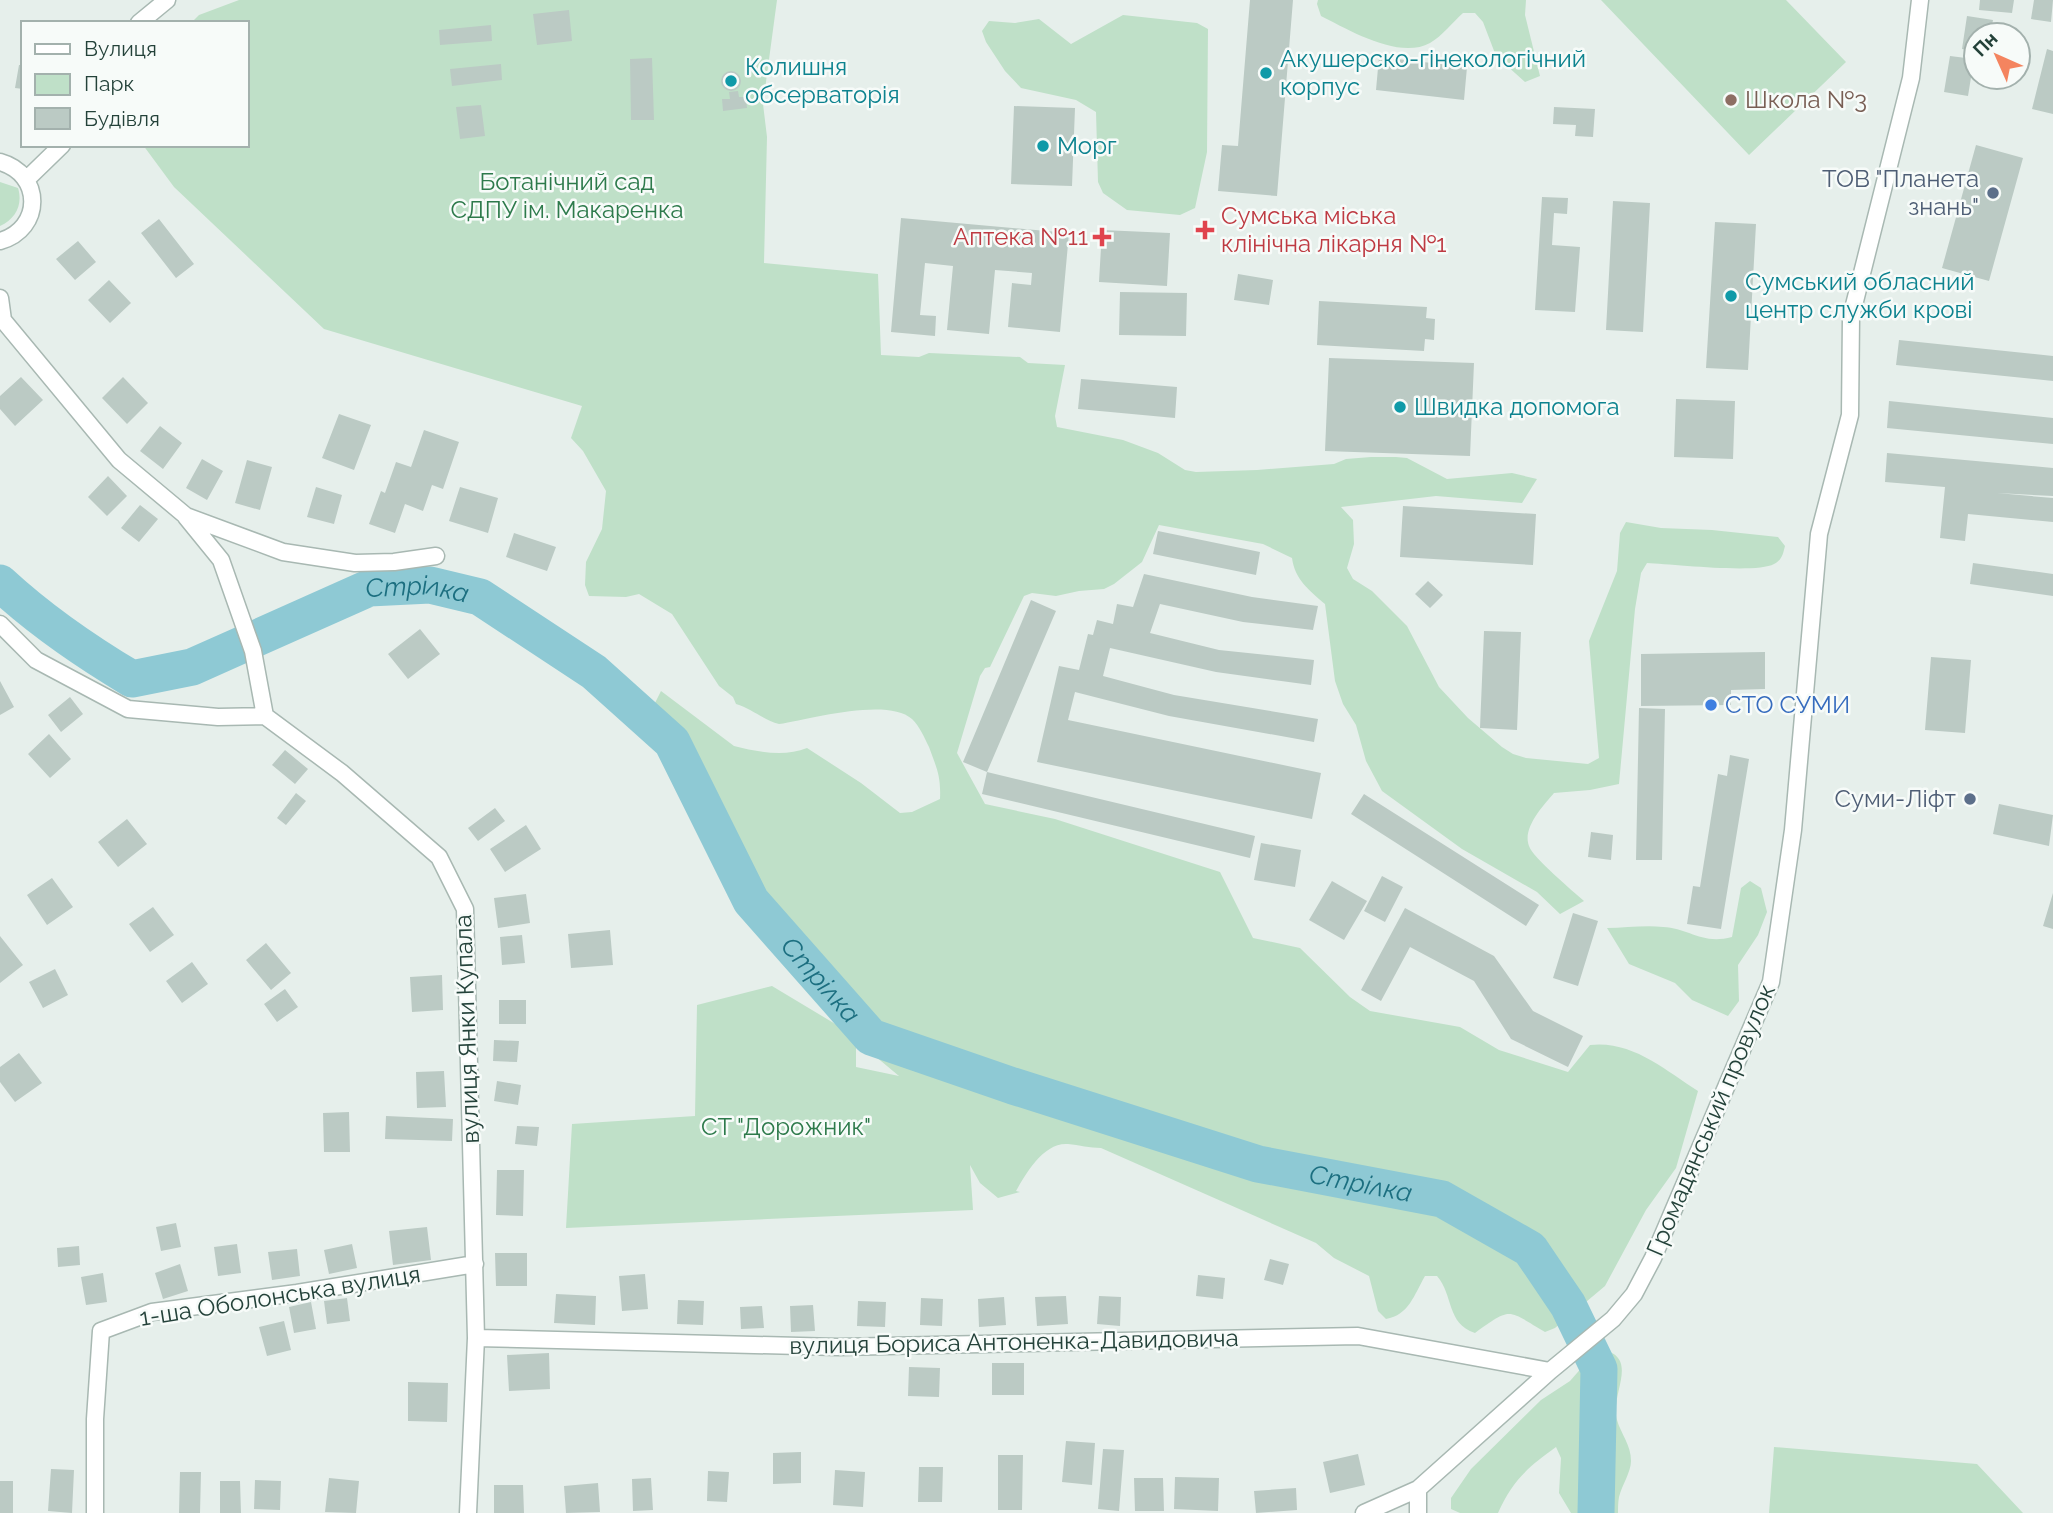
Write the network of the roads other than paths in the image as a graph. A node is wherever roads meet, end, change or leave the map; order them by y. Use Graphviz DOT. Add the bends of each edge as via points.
graph roads {
  1 [pos="167,0"];
  2 [pos="1920,0"];
  3 [pos="141,21"];
  4 [pos="60,147"];
  5 [pos="0,162"];
  6 [pos="27,179"];
  7 [pos="0,241"];
  8 [pos="0,298"];
  9 [pos="186,516"];
  10 [pos="436,556"];
  11 [pos="0,624"];
  12 [pos="265,716"];
  13 [pos="475,1264"];
  14 [pos="476,1338"];
  15 [pos="1550,1371"];
  16 [pos="1418,1489"];
  17 [pos="95,1513"];
  18 [pos="468,1513"];
  19 [pos="1364,1513"];
  20 [pos="1419,1513"];
  1 -- 3 [label="street"];
  2 -- 15 [label="street, Громадянський провулок" via="1911,78 1851,317 1850,415 1819,534 1793,831 1771,982 1634,1294 1613,1319"];
  4 -- 6 [label="street"];
  5 -- 6 [label="street" via="12,165"];
  6 -- 7 [label="street" via="33,200 28,222 13,237"];
  8 -- 9 [label="street" via="3,320 119,460"];
  9 -- 10 [label="street" via="283,552 355,563"];
  9 -- 12 [label="street" via="221,560 247,628"];
  11 -- 12 [label="street" via="36,660 128,709"];
  12 -- 13 [label="street, вулиця Янки Купала" via="342,773 439,857 466,909"];
  13 -- 14 [label="street, вулиця Янки Купала"];
  13 -- 17 [label="street, 1-ша Оболонська вулиця" via="152,1312 101,1331"];
  14 -- 15 [label="street, вулиця Бориса Антоненка-Давидовича" via="838,1347 1358,1336"];
  14 -- 18 [label="street, вулиця Янки Купала"];
  15 -- 16 [label="street"];
  16 -- 19 [label="street"];
  16 -- 20 [label="street"];
}
